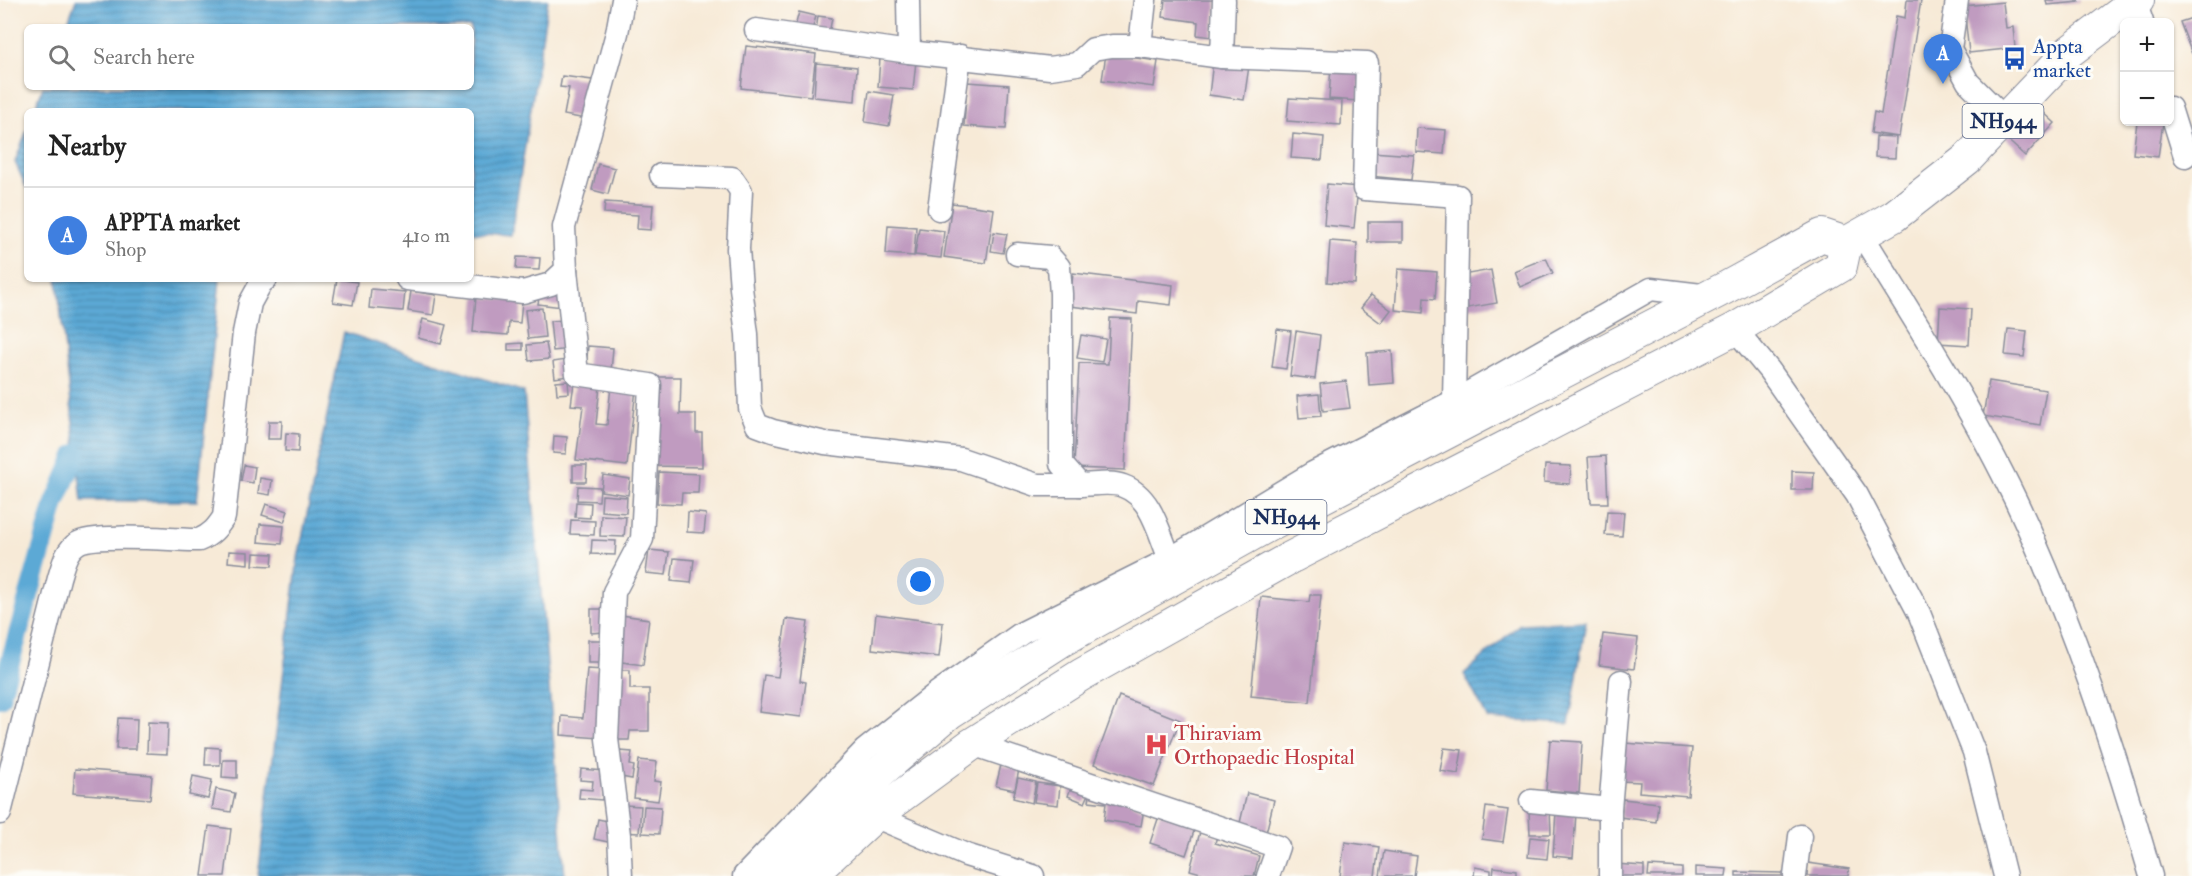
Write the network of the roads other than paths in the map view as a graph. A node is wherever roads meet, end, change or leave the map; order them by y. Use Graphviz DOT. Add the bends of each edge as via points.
graph roads {
  1 [pos="622,0"];
  2 [pos="908,0"];
  3 [pos="1145,0"];
  4 [pos="1224,0"];
  5 [pos="1957,0"];
  6 [pos="2139,8"];
  7 [pos="756,30"];
  8 [pos="1140,46"];
  9 [pos="909,52"];
  10 [pos="960,56"];
  11 [pos="1222,57"];
  12 [pos="2006,119"];
  13 [pos="2174,123"];
  14 [pos="2185,156"];
  15 [pos="661,175"];
  16 [pos="939,209"];
  17 [pos="1854,239"];
  18 [pos="1017,254"];
  19 [pos="566,270"];
  20 [pos="262,282"];
  21 [pos="433,282"];
  22 [pos="1710,296"];
  23 [pos="1735,329"];
  24 [pos="1454,401"];
  25 [pos="1080,485"];
  26 [pos="1170,559"];
  27 [pos="1621,681"];
  28 [pos="972,744"];
  29 [pos="1531,801"];
  30 [pos="1610,809"];
  31 [pos="0,813"];
  32 [pos="874,816"];
  33 [pos="1800,836"];
  34 [pos="621,876"];
  35 [pos="744,876"];
  36 [pos="771,876"];
  37 [pos="810,876"];
  38 [pos="1033,876"];
  39 [pos="1268,876"];
  40 [pos="1610,876"];
  41 [pos="1795,876"];
  42 [pos="2005,876"];
  43 [pos="2151,876"];
  1 -- 19 [label="street" via="617,33 564,226"];
  2 -- 9 [label="street"];
  3 -- 8 [label="street"];
  4 -- 11 [label="street"];
  5 -- 12 [label="street" via="1950,49 1968,82"];
  6 -- 12 [label="highway, NH944" via="2070,51"];
  7 -- 9 [label="street"];
  8 -- 10 [label="street" via="1093,49 1077,64 1050,68"];
  8 -- 11 [label="street"];
  9 -- 10 [label="street"];
  10 -- 16 [label="street"];
  11 -- 24 [label="street" via="1367,63 1364,189 1458,196"];
  12 -- 17 [label="highway, NH944" via="1967,159 1894,216"];
  13 -- 14 [label="street"];
  15 -- 25 [label="street" via="732,178 741,191 738,249 750,408 757,424 825,443 961,459 1037,485"];
  17 -- 22 [label="highway, NH944" via="1822,235"];
  17 -- 23 [label="highway, NH944" via="1842,266"];
  17 -- 43 [label="street" via="1946,370 2015,500 2061,602 2117,759"];
  18 -- 25 [label="street" via="1050,257 1059,267 1061,464"];
  19 -- 21 [label="street" via="551,284 523,292"];
  19 -- 34 [label="street" via="577,374 650,385 642,539 614,592 607,739"];
  20 -- 31 [label="street" via="250,303 244,333 224,517 217,528 199,540 104,538 79,542 68,552"];
  22 -- 24 [label="street" via="1652,289"];
  22 -- 36 [label="highway, NH944" via="1269,525 1060,641 948,713 851,797"];
  23 -- 28 [label="highway, NH944" via="1288,559 1081,675"];
  23 -- 42 [label="street" via="1857,495 1919,613 1974,752"];
  24 -- 26 [label="street" via="1313,473"];
  25 -- 26 [label="street" via="1121,484 1136,492 1148,505"];
  26 -- 35 [label="street" via="1022,633 937,693 865,750"];
  27 -- 30 [label="street"];
  28 -- 32 [label="highway, NH944"];
  28 -- 39 [label="street" via="1278,847"];
  29 -- 30 [label="street"];
  30 -- 40 [label="street"];
  32 -- 37 [label="highway, NH944"];
  32 -- 38 [label="street" via="966,855"];
  33 -- 41 [label="street"];
}
